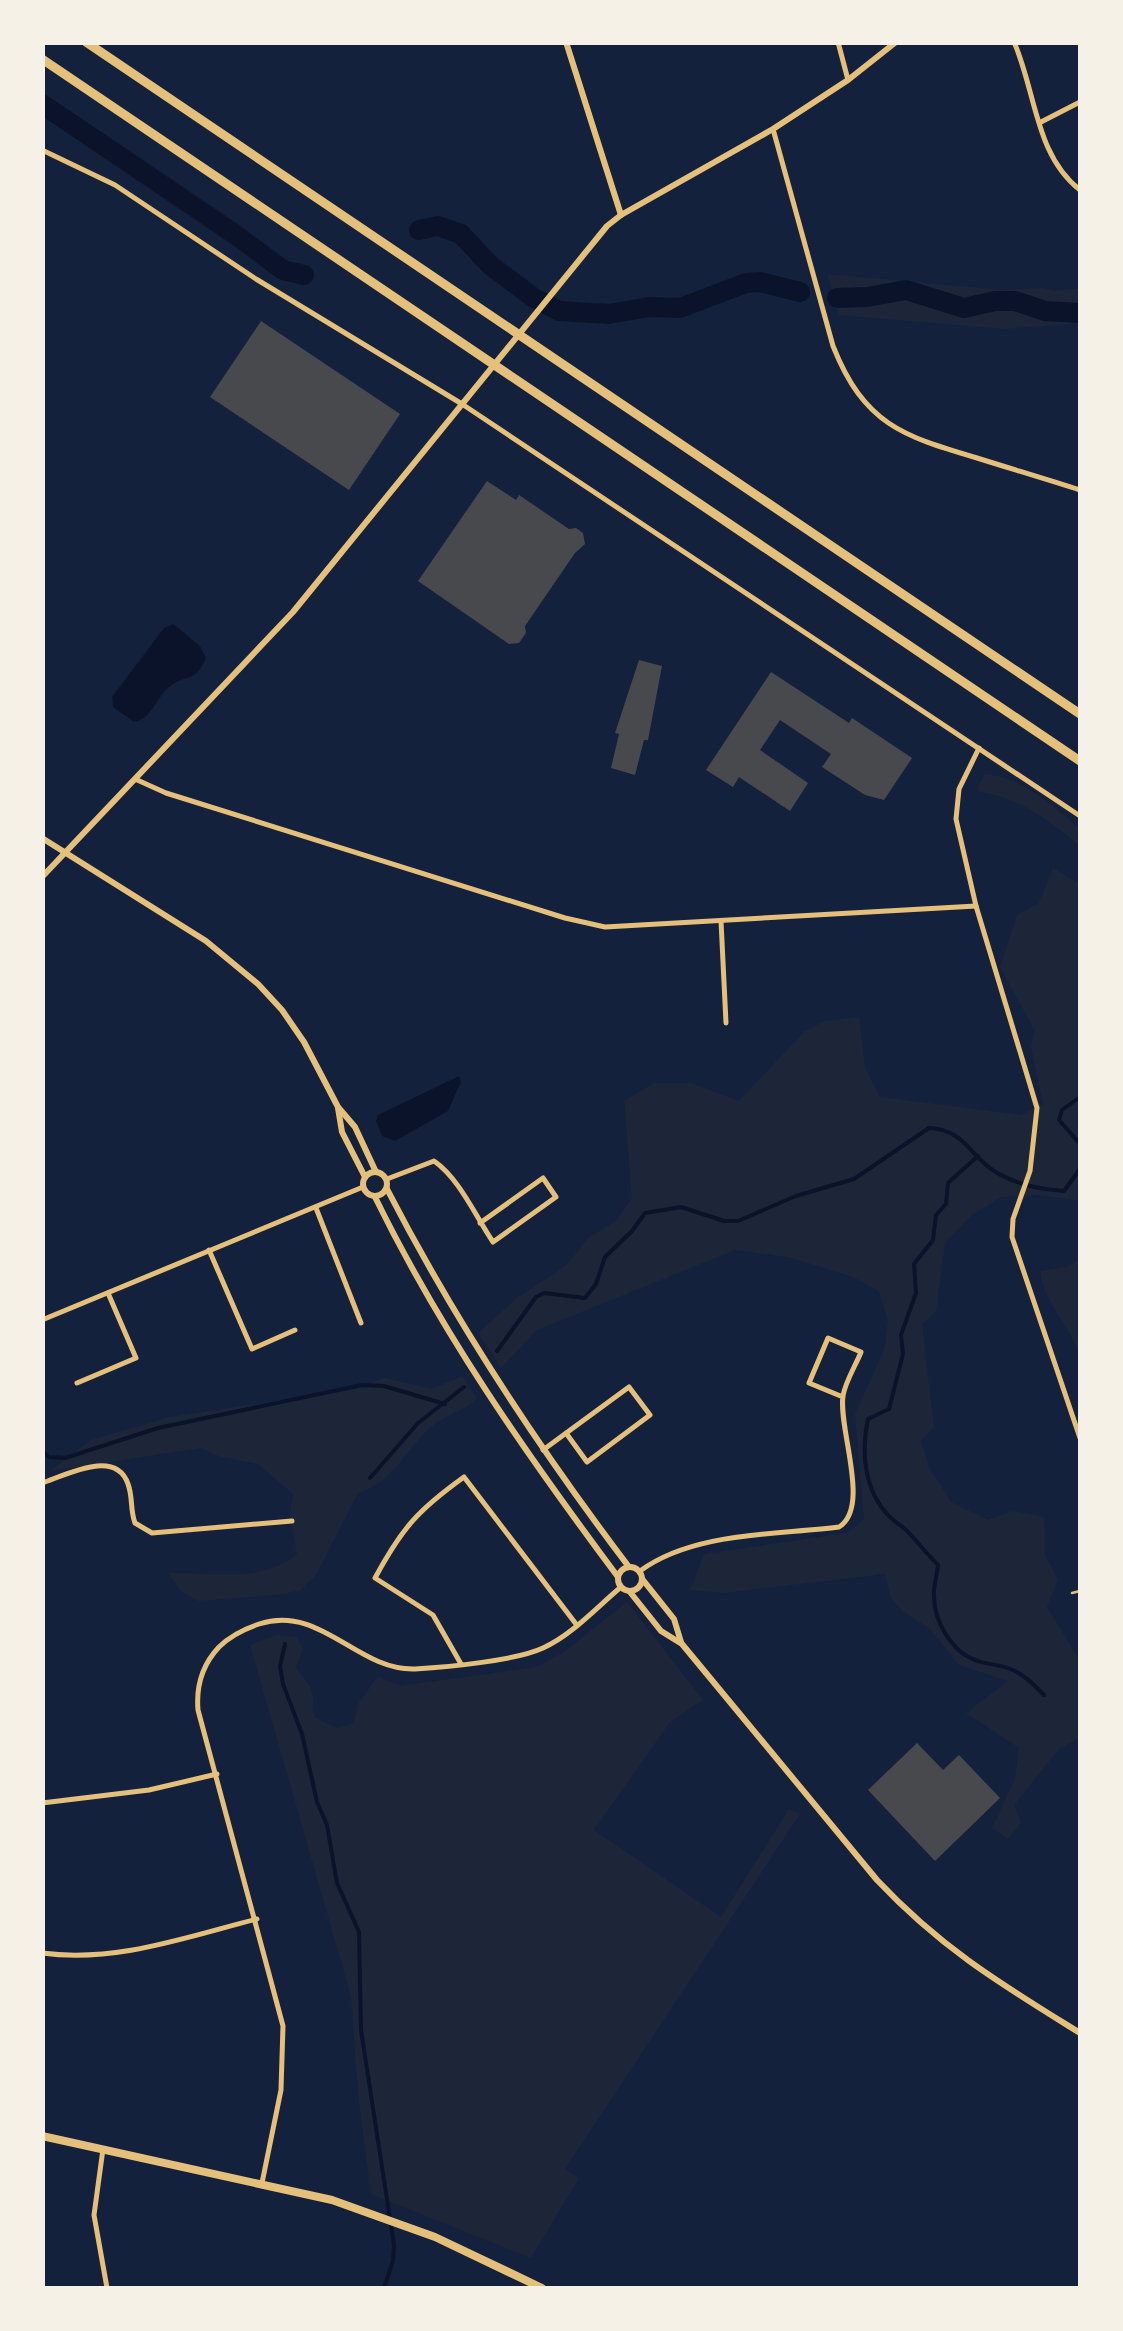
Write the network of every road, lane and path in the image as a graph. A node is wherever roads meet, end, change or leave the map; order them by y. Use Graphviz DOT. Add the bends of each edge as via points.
graph roads {
  1 [pos="86,42"];
  2 [pos="566,42"];
  3 [pos="838,42"];
  4 [pos="896,42"];
  5 [pos="1014,42"];
  6 [pos="42,60"];
  7 [pos="848,80"];
  8 [pos="1080,102"];
  9 [pos="1041,122"];
  10 [pos="773,130"];
  11 [pos="42,150"];
  12 [pos="1080,190"];
  13 [pos="621,215"];
  14 [pos="462,404"];
  15 [pos="1080,490"];
  16 [pos="1080,714"];
  17 [pos="979,748"];
  18 [pos="1080,761"];
  19 [pos="135,779"];
  20 [pos="1080,816"];
  21 [pos="42,838"];
  22 [pos="63,852"];
  23 [pos="42,877"];
  24 [pos="976,906"];
  25 [pos="721,922"];
  26 [pos="726,1023"];
  27 [pos="338,1107"];
  28 [pos="376,1172"];
  29 [pos="365,1177"];
  30 [pos="386,1178"];
  31 [pos="363,1188"];
  32 [pos="387,1190"];
  33 [pos="376,1197"];
  34 [pos="316,1208"];
  35 [pos="480,1223"];
  36 [pos="209,1250"];
  37 [pos="108,1292"];
  38 [pos="42,1320"];
  39 [pos="362,1322"];
  40 [pos="295,1330"];
  41 [pos="77,1382"];
  42 [pos="843,1397"];
  43 [pos="566,1433"];
  44 [pos="1080,1438"];
  45 [pos="544,1450"];
  46 [pos="42,1482"];
  47 [pos="292,1520"];
  48 [pos="629,1567"];
  49 [pos="641,1576"];
  50 [pos="618,1577"];
  51 [pos="621,1588"];
  52 [pos="630,1592"];
  53 [pos="1080,1592"];
  54 [pos="1072,1593"];
  55 [pos="576,1624"];
  56 [pos="682,1644"];
  57 [pos="461,1664"];
  58 [pos="216,1774"];
  59 [pos="42,1803"];
  60 [pos="256,1919"];
  61 [pos="42,1953"];
  62 [pos="1080,2034"];
  63 [pos="42,2136"];
  64 [pos="102,2149"];
  65 [pos="262,2183"];
  66 [pos="107,2288"];
  67 [pos="542,2288"];
  1 -- 16 [label="highway"];
  2 -- 13 [label="main road"];
  3 -- 7 [label="street"];
  4 -- 7 [label="main road"];
  5 -- 9 [label="street"];
  6 -- 18 [label="highway"];
  7 -- 10 [label="main road"];
  8 -- 9 [label="street"];
  9 -- 12 [label="street" via="1051,158"];
  10 -- 13 [label="main road"];
  10 -- 15 [label="street" via="833,346 858,396 917,440"];
  11 -- 14 [label="street" via="116,185"];
  13 -- 14 [label="main road"];
  14 -- 17 [label="street"];
  14 -- 19 [label="main road" via="293,612"];
  17 -- 20 [label="street"];
  17 -- 24 [label="street" via="955,809"];
  19 -- 22 [label="main road"];
  19 -- 25 [label="street" via="586,924"];
  21 -- 22 [label="main road"];
  22 -- 23 [label="main road"];
  22 -- 27 [label="main road" via="233,961 282,1010"];
  24 -- 25 [label="street"];
  24 -- 44 [label="street" via="1037,1108 1012,1237"];
  25 -- 26 [label="street"];
  27 -- 28 [label="main road"];
  27 -- 29 [label="main road" via="342,1132"];
  28 -- 29 [label="main road"];
  28 -- 30 [label="main road"];
  29 -- 31 [label="main road"];
  30 -- 32 [label="main road"];
  30 -- 35 [label="street" via="434,1162"];
  31 -- 33 [label="main road"];
  31 -- 34 [label="street"];
  32 -- 33 [label="main road"];
  32 -- 45 [label="main road" via="453,1311"];
  33 -- 50 [label="main road" via="471,1372"];
  34 -- 36 [label="street"];
  34 -- 39 [label="street"];
  35 -- 35 [label="street" via="493,1242 556,1197 543,1178"];
  36 -- 37 [label="street"];
  36 -- 40 [label="street" via="252,1349"];
  37 -- 38 [label="street"];
  37 -- 41 [label="street" via="136,1358"];
  42 -- 42 [label="street" via="861,1352 828,1338 809,1383"];
  42 -- 49 [label="street" via="853,1507 845,1523 660,1556"];
  43 -- 43 [label="street" via="629,1387 650,1415 587,1462"];
  43 -- 45 [label="street"];
  45 -- 48 [label="main road"];
  46 -- 47 [label="street" via="98,1465 116,1469 128,1483 135,1523 152,1532"];
  48 -- 49 [label="main road"];
  48 -- 50 [label="main road"];
  49 -- 52 [label="main road"];
  49 -- 56 [label="main road" via="674,1618"];
  50 -- 51 [label="main road"];
  51 -- 52 [label="main road"];
  51 -- 55 [label="street"];
  52 -- 56 [label="main road" via="661,1631"];
  53 -- 54 [label="lane"];
  55 -- 57 [label="street" via="533,1651"];
  55 -- 57 [label="street" via="464,1477 417,1513 375,1578 433,1615"];
  56 -- 62 [label="main road" via="912,1917 963,1960"];
  57 -- 58 [label="street" via="389,1666 298,1622 246,1629 216,1650 199,1680 198,1710"];
  58 -- 59 [label="street"];
  58 -- 60 [label="street"];
  60 -- 61 [label="street" via="129,1952"];
  60 -- 65 [label="street" via="284,2048"];
  63 -- 64 [label="main road"];
  64 -- 65 [label="main road"];
  64 -- 66 [label="street" via="94,2215"];
  65 -- 67 [label="main road" via="400,2222"];
}
